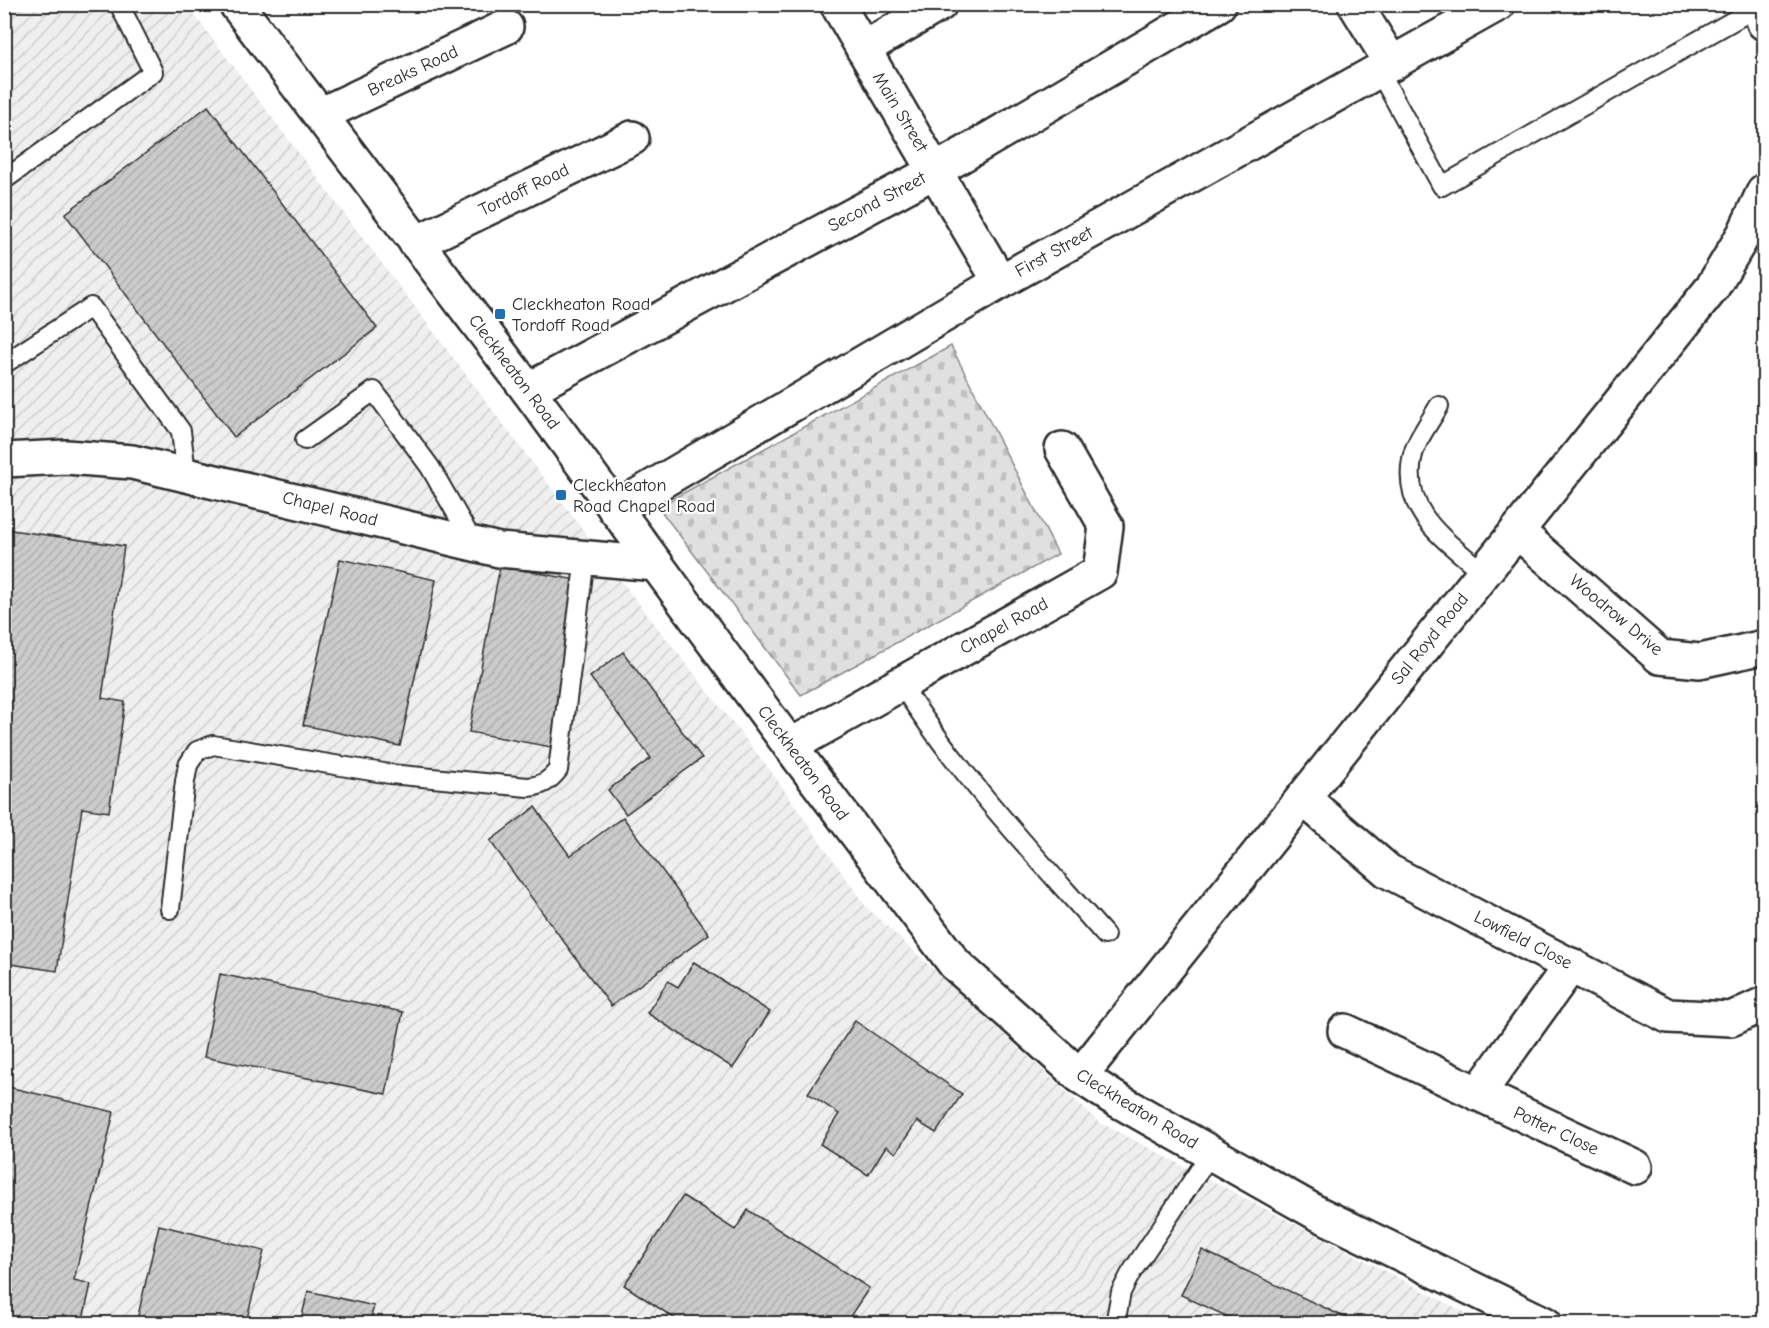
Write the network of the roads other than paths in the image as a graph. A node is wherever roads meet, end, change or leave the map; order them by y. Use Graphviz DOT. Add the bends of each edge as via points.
graph roads {
  1 [pos="119,4"];
  2 [pos="236,4"];
  3 [pos="837,4"];
  4 [pos="940,4"];
  5 [pos="1219,4"];
  6 [pos="1355,4"];
  7 [pos="1498,4"];
  8 [pos="1761,11"];
  9 [pos="506,27"];
  10 [pos="863,50"];
  11 [pos="1385,68"];
  12 [pos="320,115"];
  13 [pos="632,138"];
  14 [pos="935,171"];
  15 [pos="4,180"];
  16 [pos="1764,191"];
  17 [pos="416,243"];
  18 [pos="1000,282"];
  19 [pos="4,364"];
  20 [pos="528,390"];
  21 [pos="1439,406"];
  22 [pos="305,440"];
  23 [pos="1062,449"];
  24 [pos="4,460"];
  25 [pos="186,474"];
  26 [pos="615,509"];
  27 [pos="1517,531"];
  28 [pos="474,544"];
  29 [pos="585,558"];
  30 [pos="656,564"];
  31 [pos="1484,573"];
  32 [pos="1764,647"];
  33 [pos="901,684"];
  34 [pos="790,746"];
  35 [pos="1303,798"];
  36 [pos="170,909"];
  37 [pos="1105,935"];
  38 [pos="1571,965"];
  39 [pos="1764,1004"];
  40 [pos="1344,1031"];
  41 [pos="1080,1076"];
  42 [pos="1478,1094"];
  43 [pos="1211,1153"];
  44 [pos="1635,1167"];
  45 [pos="1115,1323"];
  46 [pos="1545,1323"];
  1 -- 15 [label="lane" via="153,72"];
  2 -- 12 [label="street, Cleckheaton Road"];
  3 -- 10 [label="street, Main Street"];
  4 -- 10 [label="street"];
  5 -- 14 [label="street, Second Street"];
  6 -- 11 [label="street"];
  7 -- 11 [label="street, First Street"];
  8 -- 11 [label="lane" via="1442,186"];
  9 -- 12 [label="street, Breaks Road"];
  10 -- 14 [label="street, Main Street"];
  11 -- 18 [label="street, First Street"];
  12 -- 17 [label="street, Cleckheaton Road"];
  13 -- 17 [label="street, Tordoff Road"];
  14 -- 18 [label="street, Main Street"];
  14 -- 20 [label="street, Second Street"];
  16 -- 27 [label="street, Sal Royd Road" via="1712,288"];
  17 -- 20 [label="street, Cleckheaton Road"];
  18 -- 26 [label="street, First Street"];
  19 -- 25 [label="lane" via="91,307 181,431"];
  20 -- 26 [label="street, Cleckheaton Road"];
  21 -- 31 [label="lane" via="1412,457 1410,485 1417,509 1430,525"];
  22 -- 28 [label="lane" via="375,391 429,467"];
  23 -- 33 [label="street, Chapel Road" via="1106,526 1100,572"];
  24 -- 25 [label="street, Chapel Road" via="66,457 132,462"];
  25 -- 28 [label="street, Chapel Road"];
  26 -- 30 [label="street, Cleckheaton Road"];
  27 -- 31 [label="street, Sal Royd Road"];
  27 -- 32 [label="street, Woodrow Drive" via="1660,657 1700,661"];
  28 -- 29 [label="street, Chapel Road"];
  29 -- 30 [label="street, Chapel Road"];
  29 -- 36 [label="lane" via="558,770 551,779 541,786 528,787 390,774 213,745 197,751 186,773"];
  30 -- 34 [label="street, Cleckheaton Road"];
  31 -- 35 [label="street, Sal Royd Road"];
  33 -- 34 [label="street, Chapel Road"];
  33 -- 37 [label="lane" via="967,777"];
  34 -- 41 [label="street, Cleckheaton Road" via="955,964"];
  35 -- 38 [label="street, Lowfield Close" via="1388,871"];
  35 -- 41 [label="street, Sal Royd Road"];
  38 -- 39 [label="street, Lowfield Close" via="1668,1016 1731,1019"];
  38 -- 42 [label="street"];
  40 -- 42 [label="street, Potter Close"];
  41 -- 43 [label="street, Cleckheaton Road"];
  42 -- 44 [label="street, Potter Close"];
  43 -- 45 [label="lane" via="1131,1273 1121,1292"];
  43 -- 46 [label="street, Cleckheaton Road" via="1317,1213"];
}
